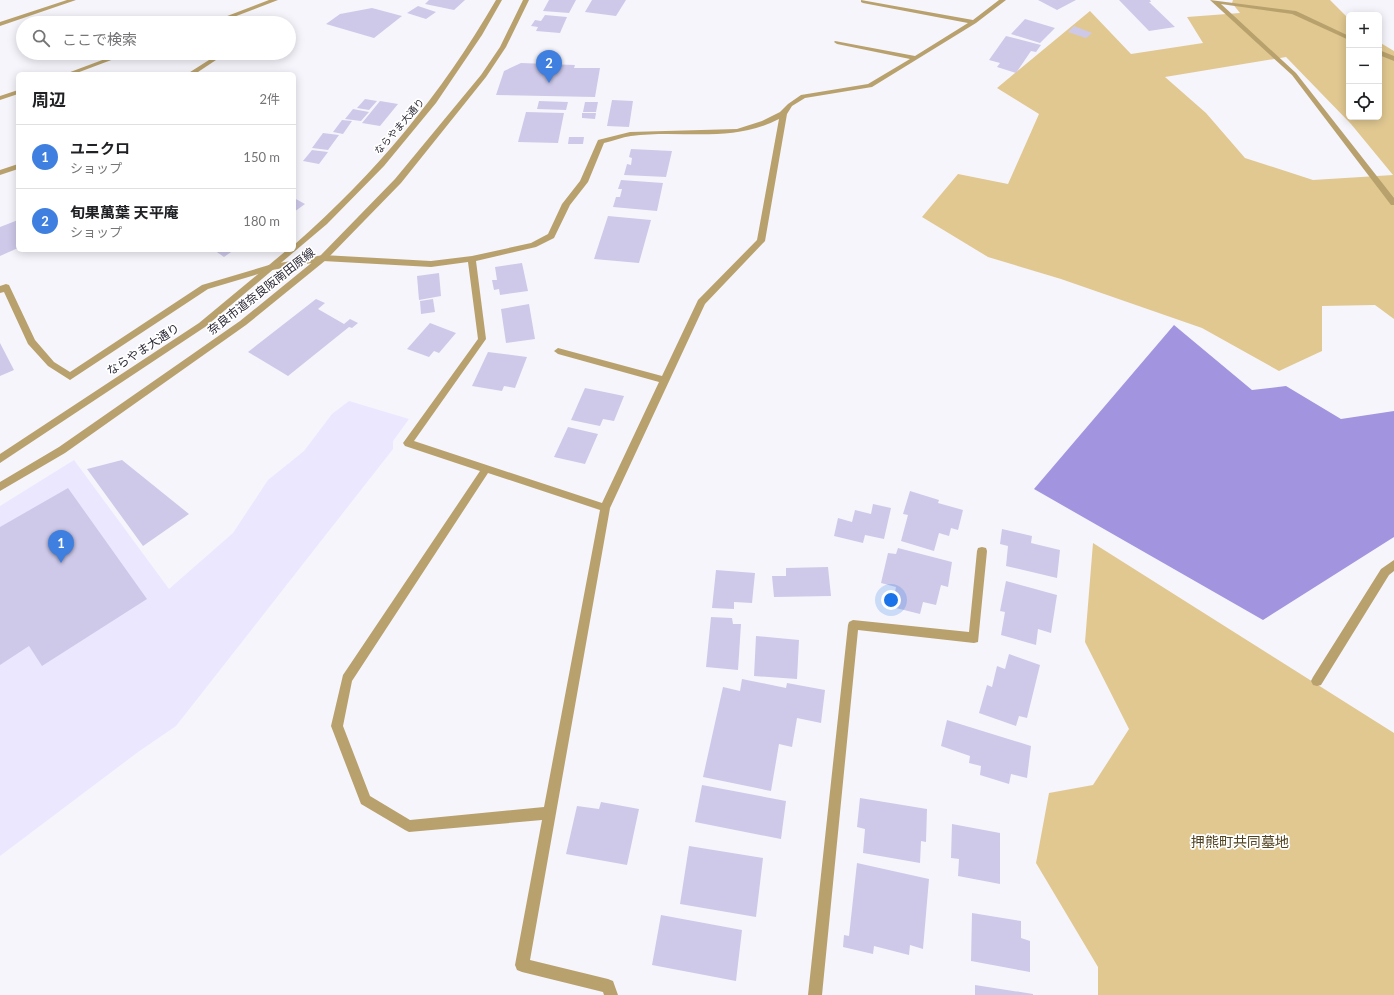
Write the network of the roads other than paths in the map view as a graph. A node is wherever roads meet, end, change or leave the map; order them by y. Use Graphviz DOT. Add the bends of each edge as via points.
graph roads {
  1 [pos="73,0"];
  2 [pos="276,0"];
  3 [pos="499,0"];
  4 [pos="526,0"];
  5 [pos="1003,0"];
  6 [pos="863,1"];
  7 [pos="1213,1"];
  8 [pos="21,16"];
  9 [pos="231,16"];
  10 [pos="16,17"];
  11 [pos="1,22"];
  12 [pos="974,22"];
  13 [pos="1346,37"];
  14 [pos="837,42"];
  15 [pos="1382,53"];
  16 [pos="917,58"];
  17 [pos="1394,59"];
  18 [pos="107,60"];
  19 [pos="213,60"];
  20 [pos="74,72"];
  21 [pos="193,72"];
  22 [pos="16,93"];
  23 [pos="0,98"];
  24 [pos="783,114"];
  25 [pos="16,167"];
  26 [pos="0,173"];
  27 [pos="1394,203"];
  28 [pos="296,247"];
  29 [pos="290,252"];
  30 [pos="323,258"];
  31 [pos="472,260"];
  32 [pos="272,267"];
  33 [pos="0,290"];
  34 [pos="558,351"];
  35 [pos="665,380"];
  36 [pos="0,459"];
  37 [pos="486,469"];
  38 [pos="0,487"];
  39 [pos="605,508"];
  40 [pos="982,551"];
  41 [pos="1394,565"];
  42 [pos="1317,681"];
  43 [pos="549,813"];
  44 [pos="611,995"];
  45 [pos="815,995"];
  1 -- 8 [label="street"];
  2 -- 9 [label="street"];
  3 -- 28 [label="street, ならやま大通り" via="486,25 442,92 407,136 319,228"];
  4 -- 30 [label="street, 奈良市道奈良阪南田原線" via="503,47 484,76 398,181"];
  5 -- 12 [label="street"];
  6 -- 12 [label="street"];
  7 -- 13 [label="street" via="1294,12"];
  7 -- 27 [label="street" via="1294,74"];
  10 -- 11 [label="street"];
  12 -- 16 [label="street"];
  14 -- 16 [label="street"];
  15 -- 17 [label="street"];
  16 -- 24 [label="street" via="870,86 803,96 790,105"];
  18 -- 20 [label="street"];
  19 -- 21 [label="street"];
  22 -- 23 [label="street"];
  24 -- 31 [label="street" via="765,124 737,131 630,134 601,142 584,182 566,204 551,236 533,245"];
  24 -- 35 [label="street" via="761,241 701,302"];
  25 -- 26 [label="street"];
  29 -- 32 [label="street, ならやま大通り"];
  30 -- 31 [label="street" via="431,264"];
  30 -- 32 [label="street"];
  30 -- 38 [label="street, 奈良市道奈良阪南田原線" via="243,323 62,450"];
  31 -- 37 [label="street" via="482,339 408,443"];
  32 -- 33 [label="street" via="205,287 70,378 50,364 31,342 6,287"];
  32 -- 36 [label="street, ならやま大通り" via="202,324"];
  34 -- 35 [label="street"];
  35 -- 39 [label="street"];
  37 -- 39 [label="street"];
  37 -- 43 [label="street" via="346,679 337,726 365,800 409,826"];
  39 -- 43 [label="street"];
  40 -- 45 [label="street" via="974,638 853,625"];
  41 -- 42 [label="street" via="1385,572"];
  43 -- 44 [label="street" via="522,965 608,986"];
}
